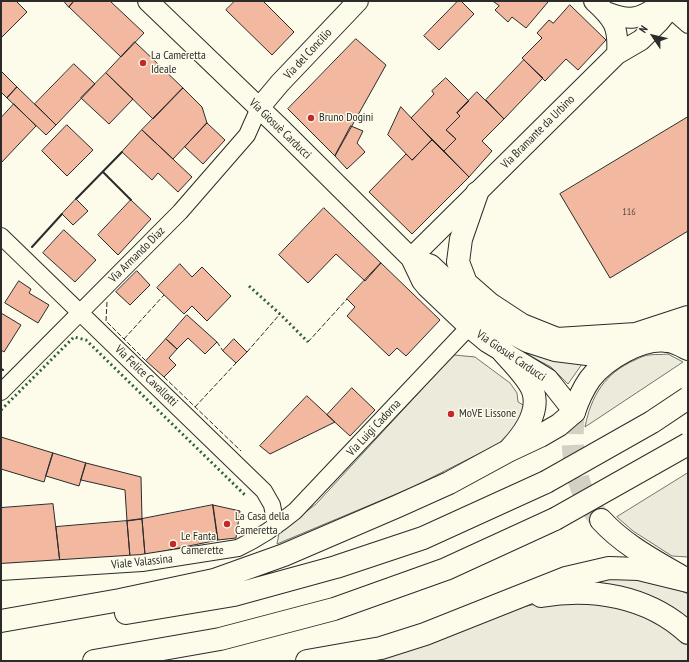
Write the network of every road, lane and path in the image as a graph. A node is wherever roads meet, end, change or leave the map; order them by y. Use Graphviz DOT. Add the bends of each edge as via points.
graph roads {
  1 [pos="148,1"];
  2 [pos="358,1"];
  3 [pos="674,5"];
  4 [pos="600,6"];
  5 [pos="688,25"];
  6 [pos="617,54"];
  7 [pos="259,108"];
  8 [pos="477,193"];
  9 [pos="1,236"];
  10 [pos="411,258"];
  11 [pos="80,312"];
  12 [pos="688,317"];
  13 [pos="469,327"];
  14 [pos="688,331"];
  15 [pos="667,341"];
  16 [pos="688,349"];
  17 [pos="503,352"];
  18 [pos="623,352"];
  19 [pos="1,392"];
  20 [pos="688,398"];
  21 [pos="574,412"];
  22 [pos="688,444"];
  23 [pos="508,451"];
  24 [pos="601,520"];
  25 [pos="276,526"];
  26 [pos="1,572"];
  27 [pos="688,581"];
  28 [pos="502,604"];
  29 [pos="1,621"];
  30 [pos="1,626"];
  31 [pos="688,633"];
  32 [pos="94,661"];
  33 [pos="307,661"];
  1 -- 7 [label="street, Via Giosuè Carducci"];
  2 -- 7 [label="street, Via del Concilio"];
  3 -- 4 [label="street" via="635,18 620,18"];
  3 -- 5 [label="street"];
  3 -- 6 [label="street, Via Bramante da Urbino" via="641,40"];
  4 -- 6 [label="street" via="614,25 617,34"];
  6 -- 8 [label="street, Via Bramante da Urbino"];
  7 -- 10 [label="street, Via Giosuè Carducci"];
  7 -- 11 [label="street, Via Armando Diaz" via="247,135 180,212"];
  8 -- 10 [label="street, Via Bramante da Urbino"];
  8 -- 12 [label="main road" via="461,239 458,262 466,284 522,325 557,338 636,334"];
  9 -- 11 [label="street, Via Felice Cavallotti"];
  10 -- 13 [label="street, Via Giosuè Carducci" via="427,287"];
  10 -- 18 [label="street, Via Giosuè Carducci" via="431,264 492,321 527,342 587,355"];
  11 -- 19 [label="street, Via Armando Diaz"];
  11 -- 25 [label="street, Via Felice Cavallotti" via="264,491 272,505"];
  13 -- 17 [label="street, Via Giosuè Carducci"];
  13 -- 25 [label="street, Via Luigi Cadorna" via="318,488"];
  14 -- 15 [label="main road"];
  15 -- 16 [label="main road, Via Giosuè Carducci"];
  15 -- 18 [label="main road, Via Giosuè Carducci" via="649,343"];
  17 -- 21 [label="street, Via Giosuè Carducci" via="548,379"];
  17 -- 23 [label="main road" via="533,391 534,403 530,420 522,435"];
  18 -- 21 [label="main road, Via Giosuè Carducci" via="591,378"];
  20 -- 30 [label="main road, bridge" via="652,422 546,482 423,538 336,567 234,595 84,620"];
  21 -- 23 [label="main road" via="546,433"];
  22 -- 32 [label="main road, bridge" via="555,519 446,569 334,609 220,639"];
  23 -- 29 [label="main road" via="449,483 398,506 214,580"];
  24 -- 27 [label="main road" via="627,544"];
  25 -- 26 [label="street, Viale Valassina" via="238,548 142,563"];
  27 -- 28 [label="main road" via="639,569 609,568 566,578"];
  28 -- 31 [label="main road" via="558,593 596,593 633,600 662,612"];
  28 -- 33 [label="main road" via="381,648"];
}
